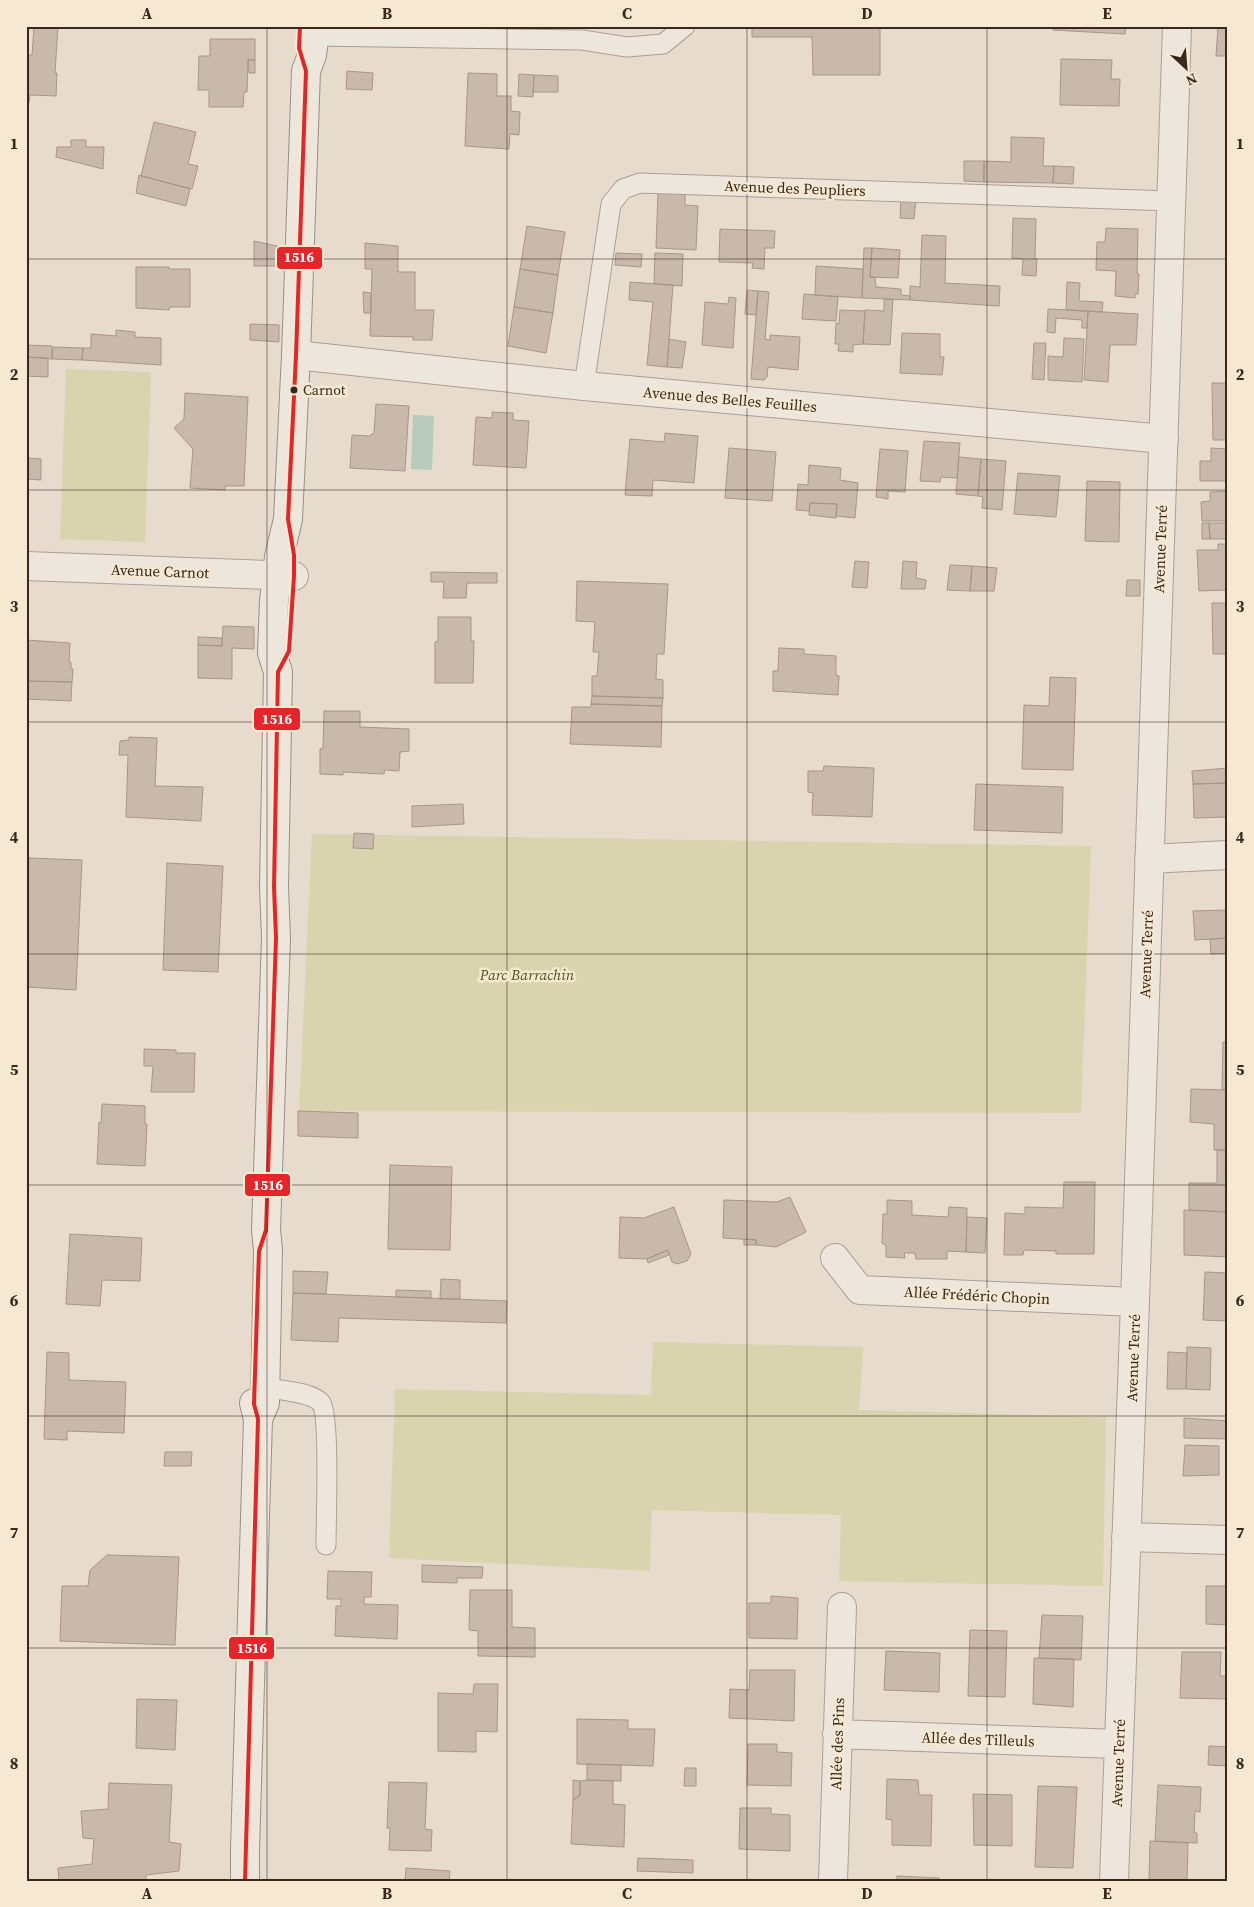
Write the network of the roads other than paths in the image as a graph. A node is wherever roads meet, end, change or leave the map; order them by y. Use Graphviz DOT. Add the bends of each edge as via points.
graph roads {
  1 [pos="685,26"];
  2 [pos="1177,26"];
  3 [pos="310,29"];
  4 [pos="376,31"];
  5 [pos="576,33"];
  6 [pos="1171,201"];
  7 [pos="296,355"];
  8 [pos="584,386"];
  9 [pos="1164,439"];
  10 [pos="26,566"];
  11 [pos="285,576"];
  12 [pos="1228,855"];
  13 [pos="1149,859"];
  14 [pos="266,1230"];
  15 [pos="835,1258"];
  16 [pos="1136,1302"];
  17 [pos="266,1388"];
  18 [pos="258,1419"];
  19 [pos="1126,1537"];
  20 [pos="1228,1540"];
  21 [pos="326,1545"];
  22 [pos="842,1608"];
  23 [pos="837,1734"];
  24 [pos="1118,1744"];
  25 [pos="244,1849"];
  26 [pos="241,1881"];
  27 [pos="245,1881"];
  28 [pos="833,1881"];
  29 [pos="1114,1881"];
  1 -- 5 [label="lane" via="663,44 627,47"];
  2 -- 6 [label="street, Avenue Terré"];
  3 -- 4 [label="lane"];
  3 -- 7 [label="street" via="299,48 306,71"];
  4 -- 5 [label="lane"];
  6 -- 8 [label="lane, Avenue des Peupliers" via="640,183 623,189 611,204"];
  6 -- 9 [label="street, Avenue Terré"];
  7 -- 8 [label="street, Avenue des Belles Feuilles"];
  7 -- 11 [label="street" via="288,519 279,557"];
  8 -- 9 [label="street, Avenue des Belles Feuilles"];
  9 -- 13 [label="street, Avenue Terré"];
  10 -- 11 [label="street, Avenue Carnot"];
  11 -- 14 [label="street" via="272,653 278,672 276,938"];
  12 -- 13 [label="street"];
  13 -- 16 [label="street, Avenue Terré"];
  14 -- 17 [label="street"];
  14 -- 18 [label="street" via="259,1251 254,1404"];
  15 -- 16 [label="street, Allée Frédéric Chopin" via="860,1290"];
  16 -- 19 [label="street, Avenue Terré"];
  17 -- 18 [label="street" via="265,1403"];
  17 -- 21 [label="lane" via="311,1396 321,1403 326,1451"];
  18 -- 25 [label="street"];
  19 -- 20 [label="street"];
  19 -- 24 [label="street, Avenue Terré"];
  22 -- 23 [label="street, Allée des Pins"];
  23 -- 24 [label="street, Allée des Tilleuls"];
  23 -- 28 [label="street, Allée des Pins"];
  24 -- 29 [label="street, Avenue Terré"];
  25 -- 26 [label="street"];
  25 -- 27 [label="street"];
}
